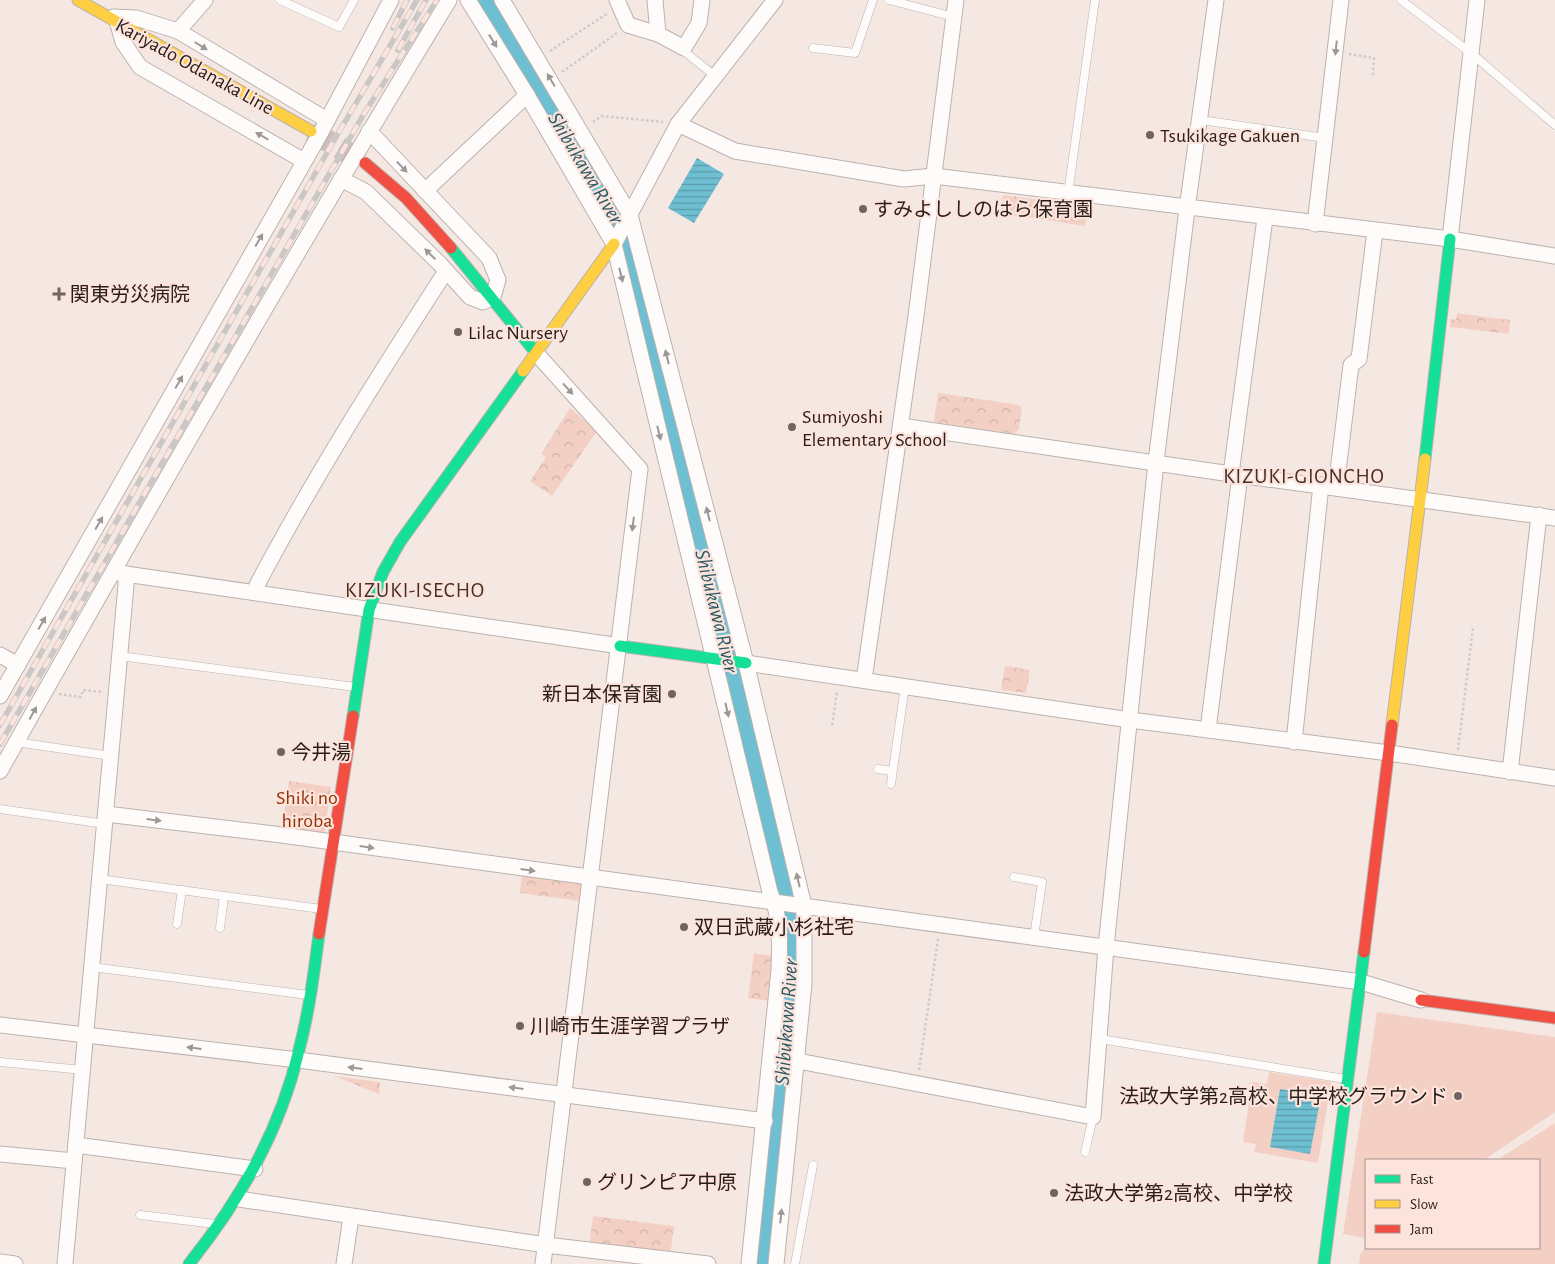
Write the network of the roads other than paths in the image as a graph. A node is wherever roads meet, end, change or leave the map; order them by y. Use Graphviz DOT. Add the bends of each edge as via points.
graph roads {
  1 [pos="78,0"];
  2 [pos="205,0"];
  3 [pos="280,0"];
  4 [pos="354,0"];
  5 [pos="391,0"];
  6 [pos="449,0"];
  7 [pos="468,0"];
  8 [pos="502,0"];
  9 [pos="655,0"];
  10 [pos="702,0"];
  11 [pos="775,0"];
  12 [pos="874,0"];
  13 [pos="889,0"];
  14 [pos="956,0"];
  15 [pos="1095,0"];
  16 [pos="1216,0"];
  17 [pos="1341,0"];
  18 [pos="1402,0"];
  19 [pos="1477,0"];
  20 [pos="618,3"];
  21 [pos="954,18"];
  22 [pos="112,20"];
  23 [pos="178,31"];
  24 [pos="658,34"];
  25 [pos="684,48"];
  26 [pos="813,48"];
  27 [pos="1471,53"];
  28 [pos="715,76"];
  29 [pos="527,95"];
  30 [pos="327,120"];
  31 [pos="1201,120"];
  32 [pos="678,124"];
  33 [pos="1555,125"];
  34 [pos="311,131"];
  35 [pos="369,131"];
  36 [pos="1325,138"];
  37 [pos="304,161"];
  38 [pos="365,163"];
  39 [pos="934,176"];
  40 [pos="341,179"];
  41 [pos="425,191"];
  42 [pos="1068,194"];
  43 [pos="1187,209"];
  44 [pos="630,215"];
  45 [pos="1265,218"];
  46 [pos="1314,224"];
  47 [pos="1375,231"];
  48 [pos="1450,240"];
  49 [pos="614,244"];
  50 [pos="1555,256"];
  51 [pos="446,271"];
  52 [pos="493,297"];
  53 [pos="536,353"];
  54 [pos="901,426"];
  55 [pos="1156,462"];
  56 [pos="1235,474"];
  57 [pos="1328,486"];
  58 [pos="1421,499"];
  59 [pos="1539,515"];
  60 [pos="1555,518"];
  61 [pos="120,573"];
  62 [pos="255,591"];
  63 [pos="369,610"];
  64 [pos="620,646"];
  65 [pos="0,655"];
  66 [pos="120,656"];
  67 [pos="715,659"];
  68 [pos="746,663"];
  69 [pos="18,665"];
  70 [pos="864,680"];
  71 [pos="905,686"];
  72 [pos="356,688"];
  73 [pos="0,696"];
  74 [pos="1130,720"];
  75 [pos="1208,730"];
  76 [pos="16,742"];
  77 [pos="1294,742"];
  78 [pos="1389,753"];
  79 [pos="111,756"];
  80 [pos="878,769"];
  81 [pos="0,771"];
  82 [pos="892,771"];
  83 [pos="1510,772"];
  84 [pos="1555,778"];
  85 [pos="891,784"];
  86 [pos="0,809"];
  87 [pos="105,819"];
  88 [pos="334,843"];
  89 [pos="1014,876"];
  90 [pos="100,879"];
  91 [pos="591,879"];
  92 [pos="182,890"];
  93 [pos="224,896"];
  94 [pos="775,902"];
  95 [pos="804,906"];
  96 [pos="323,910"];
  97 [pos="177,924"];
  98 [pos="220,928"];
  99 [pos="1034,937"];
  100 [pos="1106,947"];
  101 [pos="92,967"];
  102 [pos="1361,982"];
  103 [pos="310,996"];
  104 [pos="1421,1000"];
  105 [pos="1555,1018"];
  106 [pos="0,1025"];
  107 [pos="86,1034"];
  108 [pos="1100,1039"];
  109 [pos="298,1060"];
  110 [pos="798,1061"];
  111 [pos="0,1062"];
  112 [pos="83,1070"];
  113 [pos="1347,1079"];
  114 [pos="564,1095"];
  115 [pos="1092,1117"];
  116 [pos="765,1121"];
  117 [pos="76,1145"];
  118 [pos="1085,1152"];
  119 [pos="0,1154"];
  120 [pos="74,1161"];
  121 [pos="812,1165"];
  122 [pos="255,1169"];
  123 [pos="238,1199"];
  124 [pos="140,1214"];
  125 [pos="351,1217"];
  126 [pos="220,1225"];
  127 [pos="546,1245"];
  128 [pos="0,1262"];
  129 [pos="699,1263"];
  130 [pos="15,1264"];
  131 [pos="65,1264"];
  132 [pos="189,1264"];
  133 [pos="344,1264"];
  134 [pos="543,1264"];
  135 [pos="749,1264"];
  136 [pos="776,1264"];
  137 [pos="794,1264"];
  138 [pos="1324,1264"];
  1 -- 22 [label="street, Kariyado Odanaka Line"];
  2 -- 23 [label="street"];
  3 -- 4 [label="lane" via="339,27"];
  5 -- 30 [label="street"];
  6 -- 35 [label="street"];
  7 -- 29 [label="street, one-way"];
  44 -- 8 [label="street, one-way"];
  9 -- 24 [label="street"];
  10 -- 25 [label="street" via="698,23"];
  11 -- 28 [label="street"];
  12 -- 26 [label="lane" via="855,53"];
  13 -- 21 [label="lane"];
  14 -- 21 [label="street"];
  15 -- 42 [label="lane"];
  16 -- 31 [label="street"];
  17 -- 36 [label="street, one-way"];
  18 -- 27 [label="lane"];
  19 -- 27 [label="street"];
  20 -- 24 [label="street" via="628,25"];
  21 -- 39 [label="street"];
  22 -- 23 [label="street" via="136,18"];
  22 -- 34 [label="street, Kariyado Odanaka Line"];
  37 -- 22 [label="street, one-way" via="140,67"];
  23 -- 30 [label="street, one-way"];
  24 -- 25 [label="street"];
  25 -- 28 [label="lane"];
  27 -- 33 [label="lane"];
  27 -- 48 [label="street"];
  28 -- 32 [label="street"];
  29 -- 41 [label="street"];
  29 -- 49 [label="street"];
  30 -- 37 [label="street"];
  31 -- 36 [label="lane"];
  31 -- 43 [label="street"];
  32 -- 39 [label="street" via="735,151 904,179"];
  32 -- 44 [label="street"];
  35 -- 40 [label="street"];
  35 -- 41 [label="street, one-way"];
  36 -- 46 [label="street"];
  69 -- 37 [label="street, one-way"];
  38 -- 52 [label="street" via="406,198"];
  39 -- 42 [label="street"];
  39 -- 54 [label="street"];
  51 -- 40 [label="street, one-way" via="366,192"];
  40 -- 61 [label="street"];
  41 -- 52 [label="street" via="489,258 498,280"];
  42 -- 43 [label="street"];
  43 -- 45 [label="street"];
  43 -- 55 [label="street"];
  44 -- 49 [label="street"];
  68 -- 44 [label="street, one-way"];
  45 -- 46 [label="street"];
  45 -- 56 [label="street"];
  46 -- 47 [label="street"];
  47 -- 48 [label="street"];
  47 -- 57 [label="street" via="1359,359 1351,365"];
  48 -- 50 [label="street"];
  48 -- 58 [label="street"];
  49 -- 53 [label="street"];
  49 -- 67 [label="street, one-way"];
  51 -- 52 [label="street" via="470,297 484,302"];
  51 -- 62 [label="street" via="279,543"];
  52 -- 53 [label="street"];
  53 -- 63 [label="street" via="400,542 383,572"];
  53 -- 64 [label="street, one-way" via="640,469"];
  54 -- 55 [label="street"];
  54 -- 70 [label="street"];
  55 -- 56 [label="street"];
  55 -- 74 [label="street"];
  56 -- 57 [label="street"];
  56 -- 75 [label="street"];
  57 -- 58 [label="street"];
  57 -- 77 [label="street"];
  58 -- 59 [label="street"];
  58 -- 78 [label="street"];
  59 -- 60 [label="street"];
  59 -- 83 [label="street"];
  61 -- 62 [label="street"];
  61 -- 66 [label="street"];
  76 -- 61 [label="street, one-way"];
  62 -- 63 [label="street"];
  63 -- 64 [label="street"];
  63 -- 72 [label="street"];
  64 -- 67 [label="street"];
  64 -- 91 [label="street"];
  65 -- 69 [label="street"];
  66 -- 72 [label="lane"];
  66 -- 79 [label="street"];
  67 -- 68 [label="street"];
  67 -- 94 [label="street, one-way"];
  68 -- 70 [label="street"];
  95 -- 68 [label="street, one-way"];
  69 -- 73 [label="street"];
  70 -- 71 [label="street"];
  71 -- 74 [label="street"];
  71 -- 82 [label="lane"];
  72 -- 88 [label="street"];
  74 -- 75 [label="street"];
  74 -- 100 [label="street"];
  75 -- 77 [label="street"];
  76 -- 79 [label="lane"];
  76 -- 81 [label="street"];
  77 -- 78 [label="street"];
  78 -- 83 [label="street"];
  78 -- 102 [label="street"];
  79 -- 87 [label="street"];
  80 -- 82 [label="lane"];
  82 -- 85 [label="lane"];
  83 -- 84 [label="street"];
  86 -- 87 [label="lane"];
  87 -- 88 [label="street, one-way"];
  87 -- 90 [label="street"];
  88 -- 91 [label="street, one-way"];
  88 -- 96 [label="street"];
  89 -- 99 [label="lane" via="1042,882"];
  90 -- 92 [label="lane"];
  90 -- 101 [label="street"];
  91 -- 94 [label="street"];
  91 -- 114 [label="street"];
  92 -- 93 [label="lane"];
  92 -- 97 [label="lane"];
  93 -- 96 [label="lane"];
  93 -- 98 [label="lane"];
  94 -- 95 [label="street"];
  94 -- 116 [label="street" via="780,940 779,970"];
  95 -- 99 [label="street"];
  95 -- 110 [label="street" via="805,975"];
  96 -- 103 [label="street"];
  99 -- 100 [label="street"];
  100 -- 102 [label="street"];
  100 -- 108 [label="street"];
  101 -- 103 [label="lane"];
  101 -- 107 [label="street"];
  102 -- 104 [label="street"];
  102 -- 113 [label="street"];
  103 -- 109 [label="street"];
  104 -- 105 [label="street"];
  106 -- 107 [label="street"];
  109 -- 107 [label="street, one-way"];
  107 -- 112 [label="street"];
  108 -- 113 [label="lane"];
  108 -- 115 [label="street"];
  114 -- 109 [label="street, one-way"];
  109 -- 122 [label="street" via="284,1105"];
  110 -- 115 [label="street"];
  136 -- 110 [label="street, one-way"];
  111 -- 112 [label="lane"];
  112 -- 117 [label="street"];
  113 -- 138 [label="street"];
  114 -- 116 [label="street"];
  114 -- 127 [label="street"];
  115 -- 118 [label="lane"];
  116 -- 135 [label="street"];
  117 -- 120 [label="street"];
  117 -- 122 [label="street"];
  119 -- 120 [label="street"];
  120 -- 131 [label="street"];
  121 -- 137 [label="lane"];
  122 -- 123 [label="street"];
  123 -- 125 [label="street"];
  123 -- 126 [label="street"];
  124 -- 126 [label="lane"];
  125 -- 127 [label="street"];
  125 -- 133 [label="street"];
  126 -- 132 [label="street"];
  127 -- 129 [label="street"];
  127 -- 134 [label="street"];
  128 -- 130 [label="street"];
}
